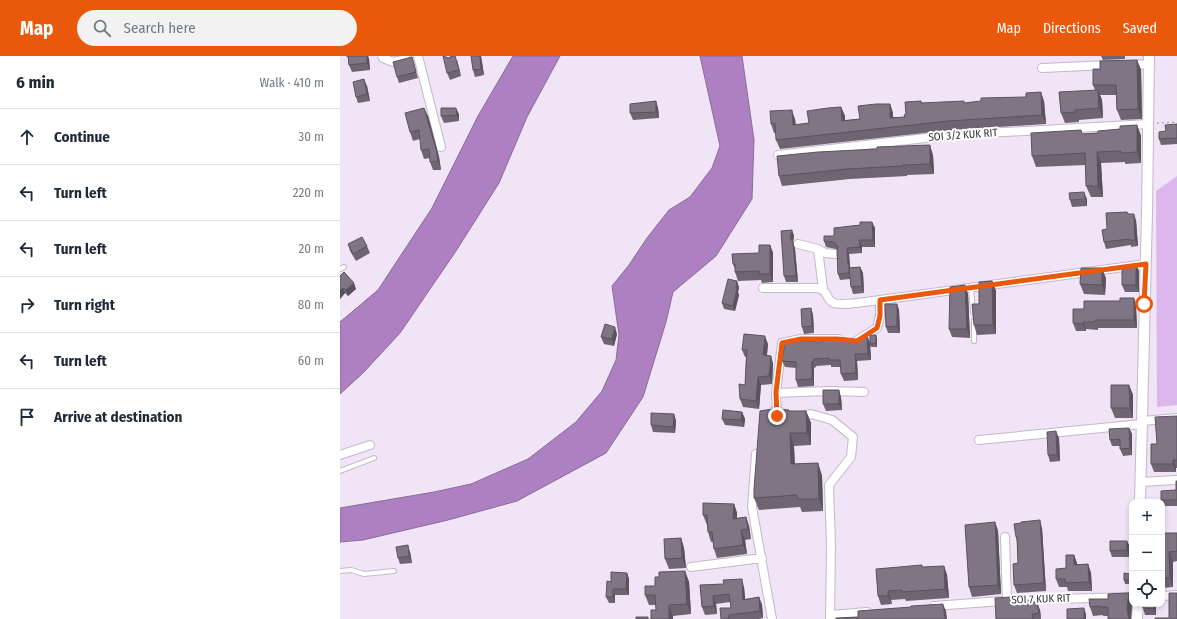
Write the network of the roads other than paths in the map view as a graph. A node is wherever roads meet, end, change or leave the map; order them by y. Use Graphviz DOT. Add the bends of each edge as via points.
graph roads {
  1 [pos="382,56"];
  2 [pos="419,56"];
  3 [pos="1149,60"];
  4 [pos="1042,68"];
  5 [pos="1148,124"];
  6 [pos="441,147"];
  7 [pos="778,155"];
  8 [pos="798,244"];
  9 [pos="818,249"];
  10 [pos="836,254"];
  11 [pos="1146,264"];
  12 [pos="971,287"];
  13 [pos="763,288"];
  14 [pos="823,289"];
  15 [pos="880,300"];
  16 [pos="974,341"];
  17 [pos="776,392"];
  18 [pos="864,392"];
  19 [pos="1177,418"];
  20 [pos="1142,422"];
  21 [pos="979,440"];
  22 [pos="370,445"];
  23 [pos="757,448"];
  24 [pos="340,455"];
  25 [pos="374,458"];
  26 [pos="340,471"];
  27 [pos="1177,480"];
  28 [pos="1140,482"];
  29 [pos="1140,499"];
  30 [pos="1005,536"];
  31 [pos="762,558"];
  32 [pos="691,567"];
  33 [pos="340,571"];
  34 [pos="394,571"];
  35 [pos="1177,595"];
  36 [pos="1165,596"];
  37 [pos="1129,597"];
  38 [pos="1007,600"];
  39 [pos="1138,607"];
  40 [pos="922,608"];
  41 [pos="876,611"];
  42 [pos="830,617"];
  43 [pos="772,619"];
  44 [pos="1137,619"];
  1 -- 2 [label="street" via="393,62"];
  2 -- 6 [label="street"];
  3 -- 4 [label="street"];
  3 -- 5 [label="street"];
  5 -- 7 [label="street, SOI 3/2 KUK RIT" via="952,135"];
  5 -- 11 [label="street"];
  8 -- 9 [label="street"];
  9 -- 10 [label="street" via="825,254"];
  9 -- 14 [label="street"];
  11 -- 12 [label="street"];
  11 -- 20 [label="street"];
  12 -- 15 [label="street"];
  12 -- 16 [label="lane"];
  13 -- 14 [label="street"];
  14 -- 15 [label="street" via="835,303"];
  15 -- 17 [label="street" via="877,328 857,341 801,339 782,343"];
  17 -- 18 [label="street"];
  17 -- 42 [label="street" via="774,416 794,417 810,414 832,420 853,437 851,457 829,485"];
  19 -- 20 [label="street"];
  20 -- 21 [label="street"];
  20 -- 28 [label="street"];
  22 -- 24 [label="street"];
  23 -- 31 [label="street" via="752,507"];
  25 -- 26 [label="lane"];
  27 -- 28 [label="street"];
  28 -- 29 [label="street"];
  30 -- 38 [label="street"];
  31 -- 32 [label="street"];
  31 -- 43 [label="street"];
  33 -- 34 [label="lane" via="351,570 364,574"];
  35 -- 36 [label="street"];
  37 -- 38 [label="street, SOI 7 KUK RIT"];
  38 -- 40 [label="street, SOI 7 KUK RIT"];
  39 -- 44 [label="street"];
  41 -- 42 [label="street"];
}
